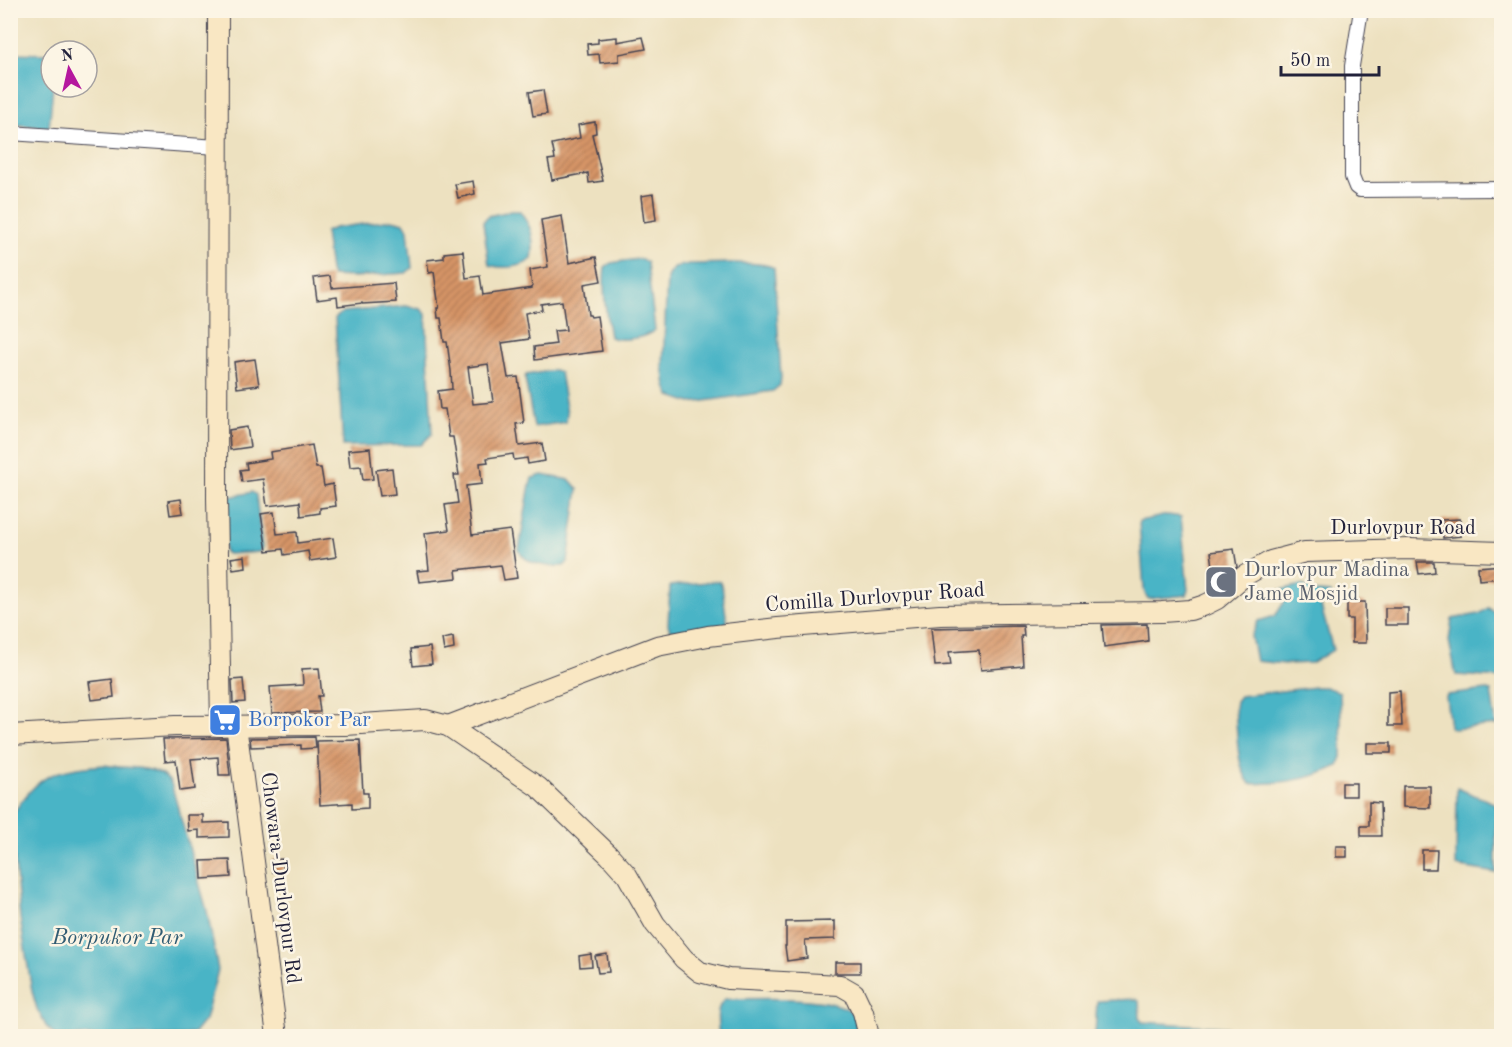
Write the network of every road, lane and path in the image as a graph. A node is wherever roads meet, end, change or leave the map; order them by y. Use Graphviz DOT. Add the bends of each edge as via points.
graph roads {
  1 [pos="218,10"];
  2 [pos="1361,10"];
  3 [pos="10,133"];
  4 [pos="218,147"];
  5 [pos="1502,189"];
  6 [pos="1305,552"];
  7 [pos="1502,552"];
  8 [pos="228,726"];
  9 [pos="448,726"];
  10 [pos="10,735"];
  11 [pos="277,1036"];
  12 [pos="869,1036"];
  1 -- 4 [label="street, Chowara-Durlovpur Rd"];
  2 -- 5 [label="street" via="1352,66 1352,177 1356,187"];
  3 -- 4 [label="street"];
  4 -- 8 [label="street, Chowara-Durlovpur Rd" via="218,498"];
  6 -- 7 [label="street, Durlovpur Road"];
  6 -- 9 [label="street, Comilla Durlovpur Road" via="1271,561 1244,576 1217,599 1190,610 940,615 757,630 657,646"];
  8 -- 9 [label="street" via="425,720"];
  8 -- 10 [label="street"];
  8 -- 11 [label="street, Chowara-Durlovpur Rd"];
  9 -- 12 [label="street" via="538,786 602,847 627,875 655,924 700,972 728,979 840,985 854,993"];
}
